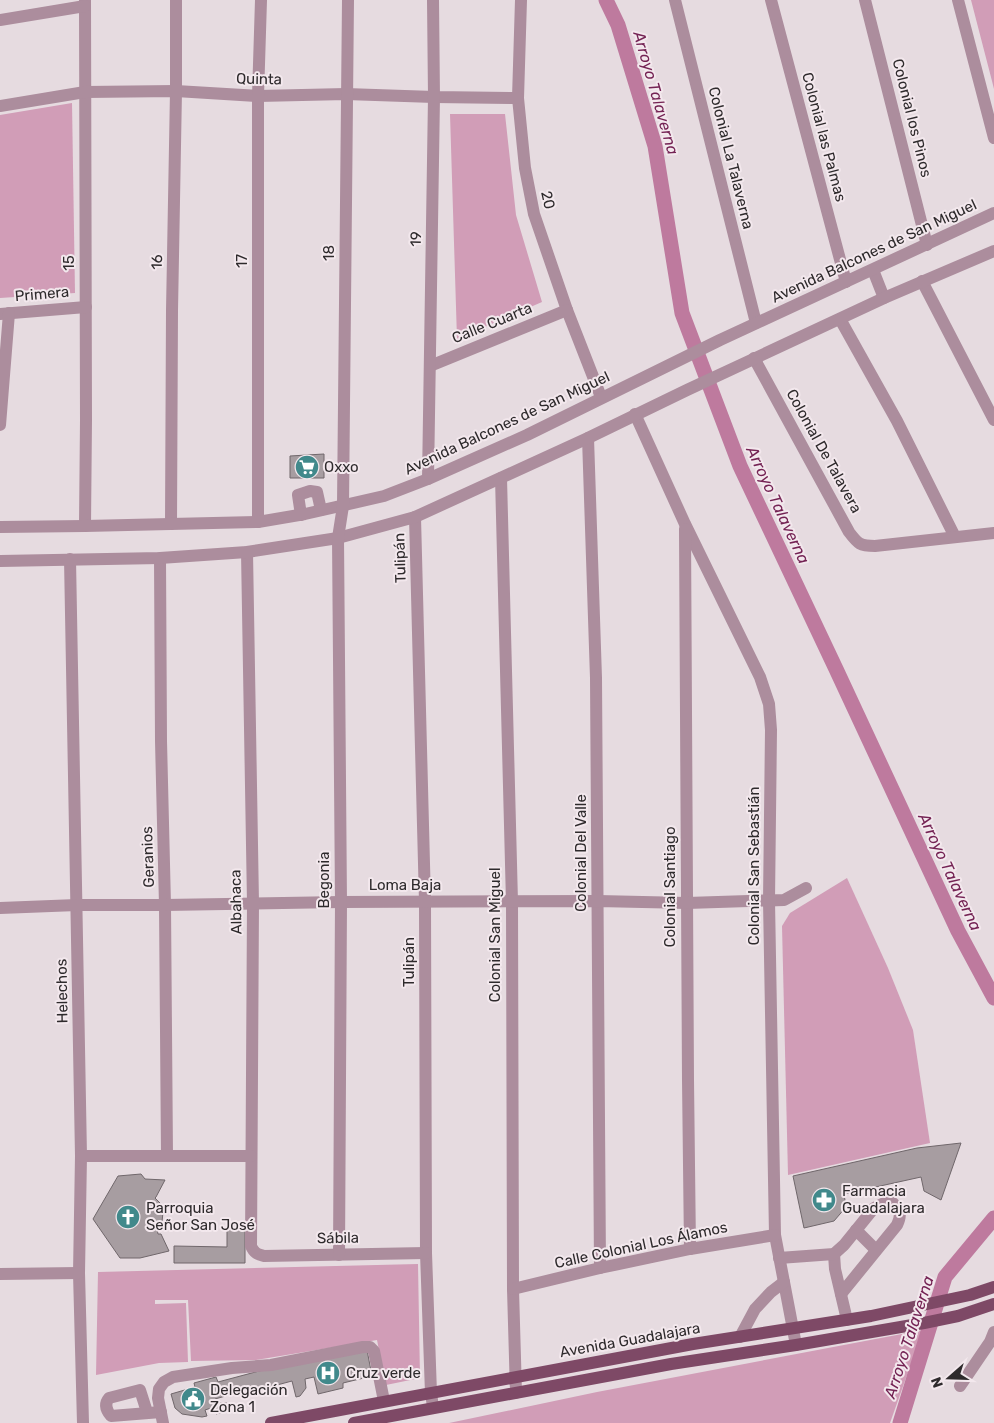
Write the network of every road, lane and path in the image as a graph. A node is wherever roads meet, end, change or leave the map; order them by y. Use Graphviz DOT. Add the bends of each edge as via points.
graph roads {
  1 [pos="176,0"];
  2 [pos="260,0"];
  3 [pos="348,0"];
  4 [pos="434,0"];
  5 [pos="522,0"];
  6 [pos="675,0"];
  7 [pos="771,0"];
  8 [pos="865,0"];
  9 [pos="958,0"];
  10 [pos="85,3"];
  11 [pos="0,20"];
  12 [pos="85,92"];
  13 [pos="176,92"];
  14 [pos="346,94"];
  15 [pos="258,96"];
  16 [pos="434,97"];
  17 [pos="518,98"];
  18 [pos="0,106"];
  19 [pos="994,138"];
  20 [pos="994,213"];
  21 [pos="927,245"];
  22 [pos="994,251"];
  23 [pos="873,270"];
  24 [pos="922,281"];
  25 [pos="846,282"];
  26 [pos="884,298"];
  27 [pos="86,307"];
  28 [pos="567,310"];
  29 [pos="5,314"];
  30 [pos="840,319"];
  31 [pos="756,323"];
  32 [pos="754,358"];
  33 [pos="430,366"];
  34 [pos="601,397"];
  35 [pos="635,414"];
  36 [pos="994,420"];
  37 [pos="0,424"];
  38 [pos="588,438"];
  39 [pos="501,478"];
  40 [pos="428,479"];
  41 [pos="343,506"];
  42 [pos="321,510"];
  43 [pos="301,514"];
  44 [pos="415,517"];
  45 [pos="258,522"];
  46 [pos="170,524"];
  47 [pos="685,524"];
  48 [pos="85,526"];
  49 [pos="0,527"];
  50 [pos="994,533"];
  51 [pos="955,537"];
  52 [pos="338,538"];
  53 [pos="247,552"];
  54 [pos="160,558"];
  55 [pos="70,559"];
  56 [pos="0,561"];
  57 [pos="806,888"];
  58 [pos="598,901"];
  59 [pos="769,901"];
  60 [pos="341,902"];
  61 [pos="425,902"];
  62 [pos="512,902"];
  63 [pos="253,903"];
  64 [pos="687,903"];
  65 [pos="77,905"];
  66 [pos="166,905"];
  67 [pos="0,908"];
  68 [pos="81,1156"];
  69 [pos="167,1156"];
  70 [pos="251,1156"];
  71 [pos="856,1230"];
  72 [pos="775,1235"];
  73 [pos="690,1249"];
  74 [pos="253,1250"];
  75 [pos="876,1250"];
  76 [pos="426,1253"];
  77 [pos="340,1254"];
  78 [pos="834,1254"];
  79 [pos="779,1258"];
  80 [pos="600,1268"];
  81 [pos="79,1273"];
  82 [pos="0,1274"];
  83 [pos="784,1282"];
  84 [pos="994,1287"];
  85 [pos="513,1289"];
  86 [pos="841,1294"];
  87 [pos="994,1304"];
  88 [pos="847,1320"];
  89 [pos="794,1328"];
  90 [pos="994,1332"];
  91 [pos="740,1337"];
  92 [pos="796,1345"];
  93 [pos="515,1377"];
  94 [pos="960,1386"];
  95 [pos="431,1393"];
  96 [pos="516,1393"];
  97 [pos="378,1403"];
  98 [pos="433,1407"];
  99 [pos="147,1412"];
  100 [pos="162,1418"];
  101 [pos="374,1421"];
  102 [pos="83,1423"];
  103 [pos="271,1423"];
  104 [pos="354,1423"];
  1 -- 13 [label="street, 16"];
  2 -- 15 [label="street, 17"];
  3 -- 14 [label="street, 18"];
  4 -- 16 [label="street, 19"];
  5 -- 17 [label="street, 20"];
  6 -- 31 [label="street, Colonial La Talaverna"];
  7 -- 25 [label="street, Colonial las Palmas"];
  8 -- 21 [label="street, Colonial los Pinos"];
  9 -- 19 [label="street"];
  10 -- 11 [label="street"];
  10 -- 12 [label="street, 15"];
  12 -- 13 [label="street, Quinta"];
  12 -- 18 [label="street, Quinta"];
  12 -- 27 [label="street, 15"];
  13 -- 15 [label="street, Quinta"];
  13 -- 46 [label="street, 16"];
  14 -- 15 [label="street, Quinta"];
  14 -- 16 [label="street, Quinta"];
  14 -- 41 [label="street, 18"];
  15 -- 45 [label="street, 17"];
  16 -- 17 [label="street, Quinta"];
  16 -- 33 [label="street, 19"];
  17 -- 28 [label="street, 20" via="524,168 534,214"];
  20 -- 21 [label="street, Avenida Balcones de San Miguel"];
  21 -- 23 [label="street, Avenida Balcones de San Miguel"];
  22 -- 24 [label="street"];
  23 -- 25 [label="street, Avenida Balcones de San Miguel"];
  23 -- 26 [label="street"];
  24 -- 26 [label="street"];
  24 -- 36 [label="street"];
  25 -- 31 [label="street, Avenida Balcones de San Miguel"];
  26 -- 30 [label="street"];
  27 -- 29 [label="street, Primera"];
  27 -- 48 [label="street, 15"];
  28 -- 33 [label="street, Calle Cuarta"];
  28 -- 34 [label="street, 20"];
  29 -- 37 [label="street"];
  30 -- 32 [label="street"];
  30 -- 51 [label="street" via="897,421"];
  31 -- 34 [label="street, Avenida Balcones de San Miguel"];
  32 -- 35 [label="street"];
  32 -- 51 [label="street, Colonial De Talavera" via="856,542 875,546"];
  33 -- 40 [label="street, 19"];
  34 -- 40 [label="street, Avenida Balcones de San Miguel" via="527,435"];
  35 -- 38 [label="street"];
  35 -- 47 [label="street, Colonial San Sebastián"];
  38 -- 39 [label="street"];
  38 -- 58 [label="street, Colonial Del Valle" via="596,678"];
  39 -- 44 [label="street"];
  39 -- 62 [label="street, Colonial San Miguel"];
  40 -- 41 [label="street, Avenida Balcones de San Miguel" via="384,496"];
  41 -- 42 [label="street, Avenida Balcones de San Miguel"];
  41 -- 52 [label="street, Begonia"];
  42 -- 43 [label="street, Avenida Balcones de San Miguel"];
  42 -- 43 [label="street" via="315,490 298,495"];
  43 -- 45 [label="street, Avenida Balcones de San Miguel"];
  44 -- 52 [label="street"];
  44 -- 61 [label="street, Tulipán"];
  45 -- 46 [label="street, Avenida Balcones de San Miguel"];
  46 -- 48 [label="street, Avenida Balcones de San Miguel"];
  47 -- 59 [label="street, Colonial San Sebastián" via="760,677 769,704"];
  47 -- 64 [label="street, Colonial Santiago"];
  48 -- 49 [label="street, Avenida Balcones de San Miguel"];
  50 -- 51 [label="street"];
  52 -- 53 [label="street"];
  52 -- 60 [label="street, Begonia"];
  53 -- 54 [label="street"];
  53 -- 63 [label="street, Albahaca"];
  54 -- 55 [label="street"];
  54 -- 66 [label="street, Geranios"];
  55 -- 56 [label="street"];
  55 -- 65 [label="street, Helechos"];
  57 -- 59 [label="street, Loma Baja" via="784,900"];
  58 -- 62 [label="street, Loma Baja"];
  58 -- 64 [label="street, Loma Baja"];
  58 -- 80 [label="street, Colonial Del Valle"];
  59 -- 64 [label="street, Loma Baja"];
  59 -- 72 [label="street, Colonial San Sebastián"];
  60 -- 61 [label="street, Loma Baja"];
  60 -- 63 [label="street, Loma Baja"];
  60 -- 77 [label="street, Begonia"];
  61 -- 62 [label="street, Loma Baja"];
  61 -- 76 [label="street, Tulipán"];
  62 -- 85 [label="street, Colonial San Miguel"];
  63 -- 66 [label="street, Loma Baja"];
  63 -- 70 [label="street, Albahaca"];
  64 -- 73 [label="street, Colonial Santiago"];
  65 -- 66 [label="street, Loma Baja"];
  65 -- 67 [label="street, Loma Baja"];
  65 -- 68 [label="street, Helechos"];
  66 -- 69 [label="street, Geranios"];
  68 -- 69 [label="street"];
  68 -- 81 [label="street, Helechos"];
  69 -- 70 [label="street"];
  70 -- 74 [label="street, Albahaca" via="250,1240"];
  71 -- 75 [label="street"];
  71 -- 75 [label="street" via="874,1208 893,1203 900,1210 901,1218"];
  71 -- 78 [label="street"];
  72 -- 73 [label="street, Calle Colonial Los Álamos"];
  72 -- 79 [label="street, Colonial San Sebastián"];
  73 -- 80 [label="street, Calle Colonial Los Álamos"];
  74 -- 77 [label="street, Sábila" via="264,1256"];
  75 -- 86 [label="street"];
  76 -- 77 [label="street, Sábila"];
  76 -- 95 [label="street, Tulipán"];
  78 -- 79 [label="street"];
  78 -- 86 [label="street"];
  79 -- 83 [label="street, Colonial San Sebastián"];
  80 -- 85 [label="street, Calle Colonial Los Álamos"];
  81 -- 82 [label="street"];
  81 -- 102 [label="street, Helechos"];
  83 -- 89 [label="street, Colonial San Sebastián"];
  83 -- 91 [label="street" via="754,1309"];
  84 -- 88 [label="main road, Avenida Guadalajara" via="970,1295"];
  85 -- 93 [label="street, Colonial San Miguel"];
  86 -- 88 [label="street"];
  87 -- 92 [label="main road, Avenida Guadalajara" via="958,1316"];
  88 -- 89 [label="main road, Avenida Guadalajara"];
  89 -- 91 [label="main road, Avenida Guadalajara"];
  89 -- 92 [label="street, Colonial San Sebastián"];
  90 -- 94 [label="street"];
  91 -- 93 [label="main road, Avenida Guadalajara"];
  92 -- 96 [label="main road, Avenida Guadalajara"];
  93 -- 95 [label="main road, Avenida Guadalajara"];
  93 -- 96 [label="street, Colonial San Miguel"];
  95 -- 97 [label="main road, Avenida Guadalajara"];
  95 -- 98 [label="street, Tulipán"];
  96 -- 98 [label="main road, Avenida Guadalajara"];
  97 -- 100 [label="street" via="374,1351 363,1347 271,1365 173,1377 159,1389"];
  97 -- 101 [label="street"];
  97 -- 103 [label="main road, Avenida Guadalajara"];
  98 -- 101 [label="main road, Avenida Guadalajara"];
  99 -- 100 [label="street"];
  101 -- 104 [label="main road, Avenida Guadalajara"];
}
